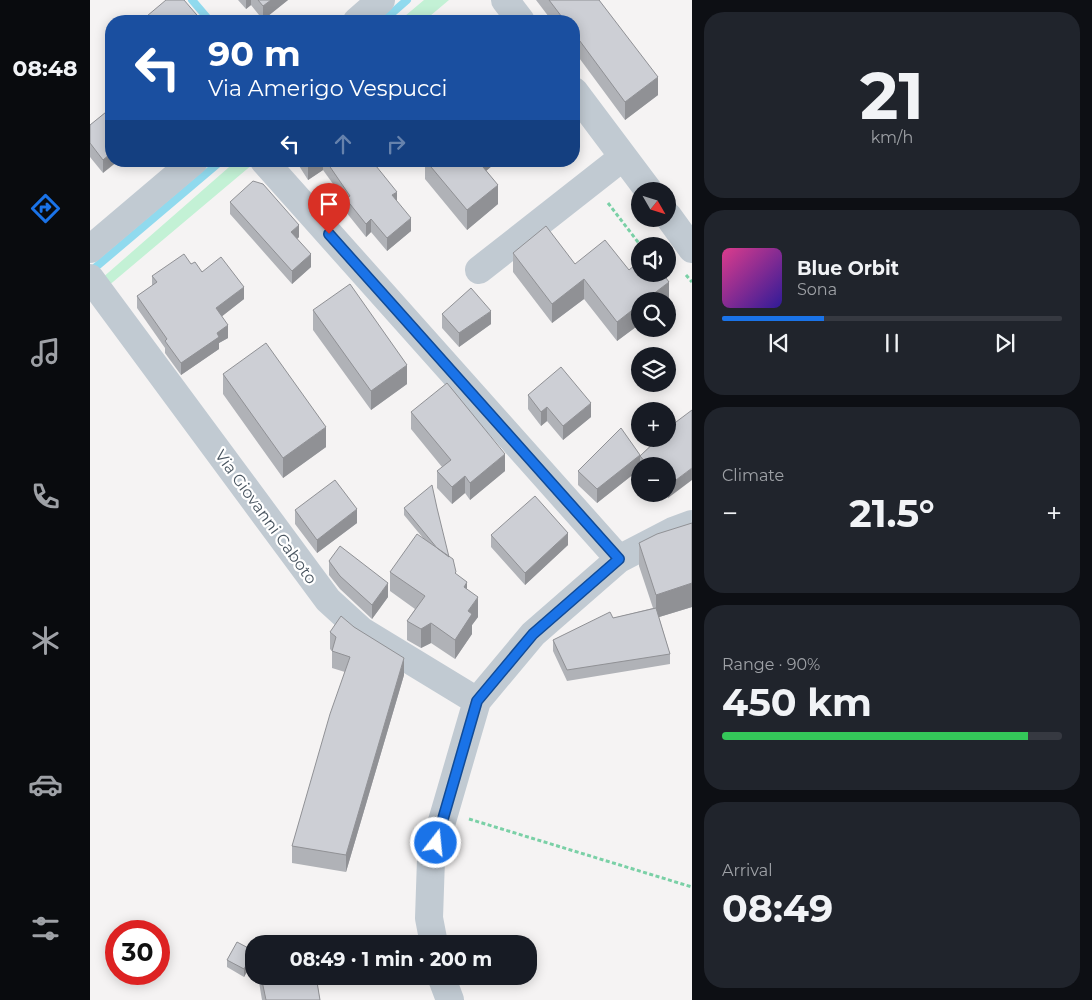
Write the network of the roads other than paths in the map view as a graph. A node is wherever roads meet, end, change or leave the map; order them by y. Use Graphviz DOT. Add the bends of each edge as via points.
graph roads {
  1 [pos="381,0"];
  2 [pos="505,0"];
  3 [pos="364,15"];
  4 [pos="516,15"];
  5 [pos="580,99"];
  6 [pos="623,156"];
  7 [pos="187,167"];
  8 [pos="269,167"];
  9 [pos="642,182"];
  10 [pos="676,227"];
  11 [pos="90,249"];
  12 [pos="692,249"];
  13 [pos="479,270"];
  14 [pos="94,283"];
  15 [pos="692,524"];
  16 [pos="619,559"];
  17 [pos="477,701"];
  18 [pos="432,935"];
  19 [pos="444,985"];
  20 [pos="450,1000"];
  1 -- 3 [label="street"];
  2 -- 4 [label="street"];
  5 -- 6 [label="street"];
  6 -- 9 [label="street"];
  6 -- 13 [label="street"];
  7 -- 11 [label="street"];
  8 -- 16 [label="street"];
  10 -- 12 [label="street"];
  14 -- 17 [label="street, Via Giovanni Caboto" via="328,600 362,631"];
  15 -- 16 [label="street"];
  16 -- 17 [label="street" via="533,634"];
  17 -- 18 [label="street" via="431,859 428,918"];
  19 -- 20 [label="street"];
}
